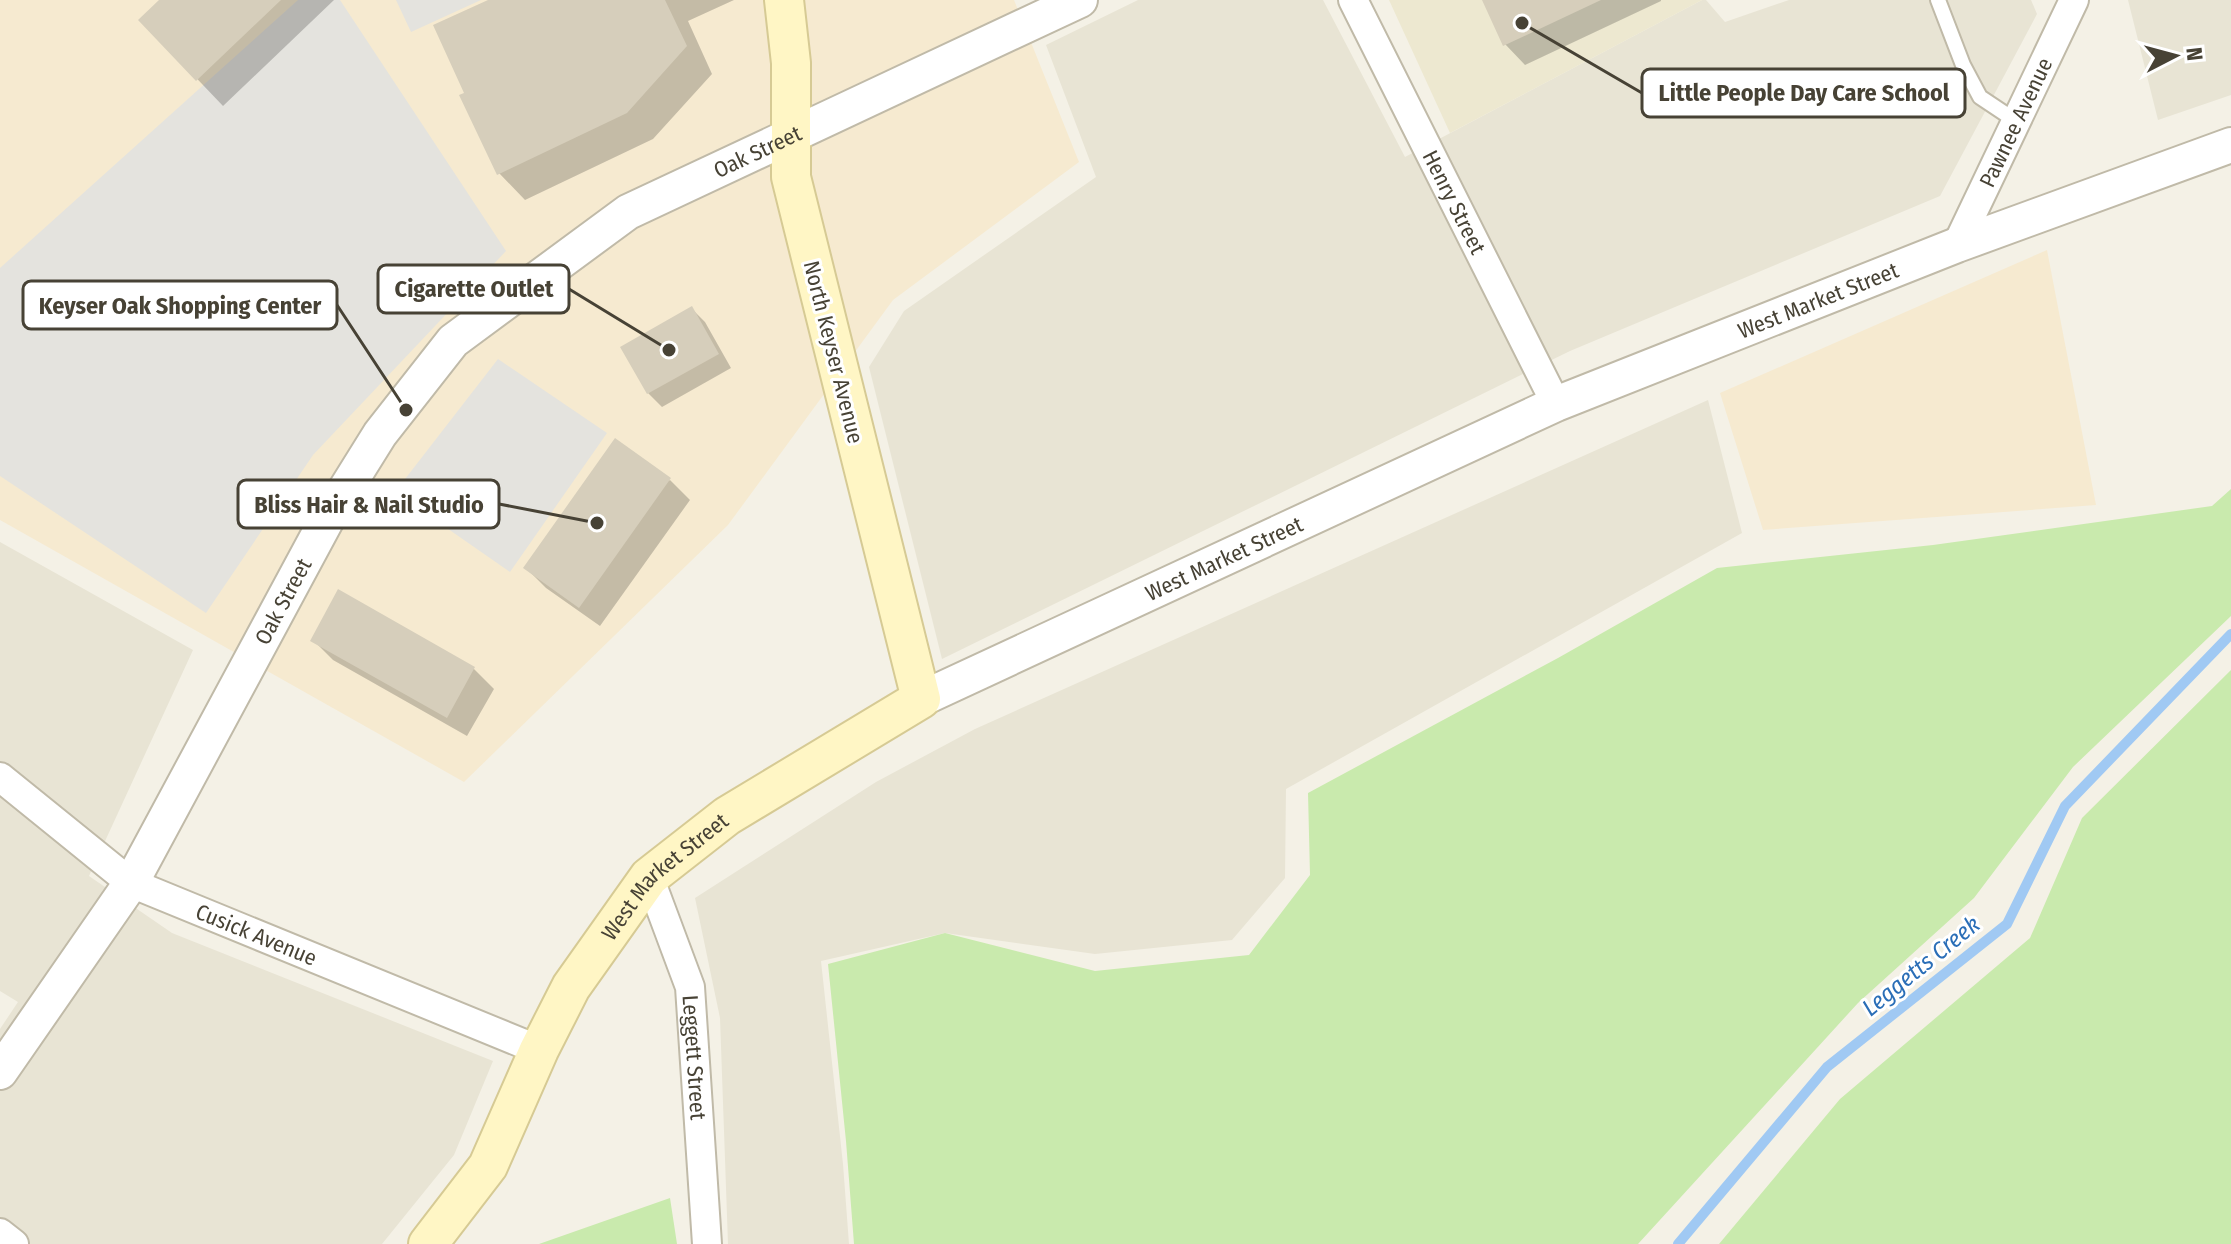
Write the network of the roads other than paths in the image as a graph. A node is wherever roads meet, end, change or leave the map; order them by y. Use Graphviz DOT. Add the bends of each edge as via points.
graph roads {
  1 [pos="784,0"];
  2 [pos="1080,0"];
  3 [pos="1353,0"];
  4 [pos="1938,0"];
  5 [pos="2074,0"];
  6 [pos="2016,121"];
  7 [pos="791,135"];
  8 [pos="2231,145"];
  9 [pos="1957,245"];
  10 [pos="1556,404"];
  11 [pos="921,699"];
  12 [pos="0,777"];
  13 [pos="649,877"];
  14 [pos="131,883"];
  15 [pos="539,1050"];
  16 [pos="0,1072"];
  17 [pos="0,1233"];
  18 [pos="14,1244"];
  19 [pos="428,1244"];
  20 [pos="707,1244"];
  1 -- 7 [label="main road, North Keyser Avenue"];
  2 -- 7 [label="street, Oak Street"];
  3 -- 10 [label="street, Henry Street"];
  4 -- 6 [label="lane" via="1980,97"];
  5 -- 6 [label="street, Pawnee Avenue"];
  6 -- 9 [label="street, Pawnee Avenue"];
  7 -- 11 [label="main road, North Keyser Avenue" via="791,177"];
  7 -- 14 [label="street, Oak Street" via="628,212 453,341 380,434 327,519"];
  8 -- 9 [label="street, West Market Street"];
  9 -- 10 [label="street, West Market Street"];
  10 -- 11 [label="street, West Market Street"];
  11 -- 13 [label="main road, West Market Street" via="727,816"];
  12 -- 14 [label="street, Cusick Avenue"];
  13 -- 15 [label="main road, West Market Street" via="571,987"];
  13 -- 20 [label="street, Leggett Street" via="690,987"];
  14 -- 15 [label="street, Cusick Avenue"];
  14 -- 16 [label="street, Oak Street"];
  15 -- 19 [label="main road, West Market Street" via="488,1166"];
  17 -- 18 [label="street"];
}
